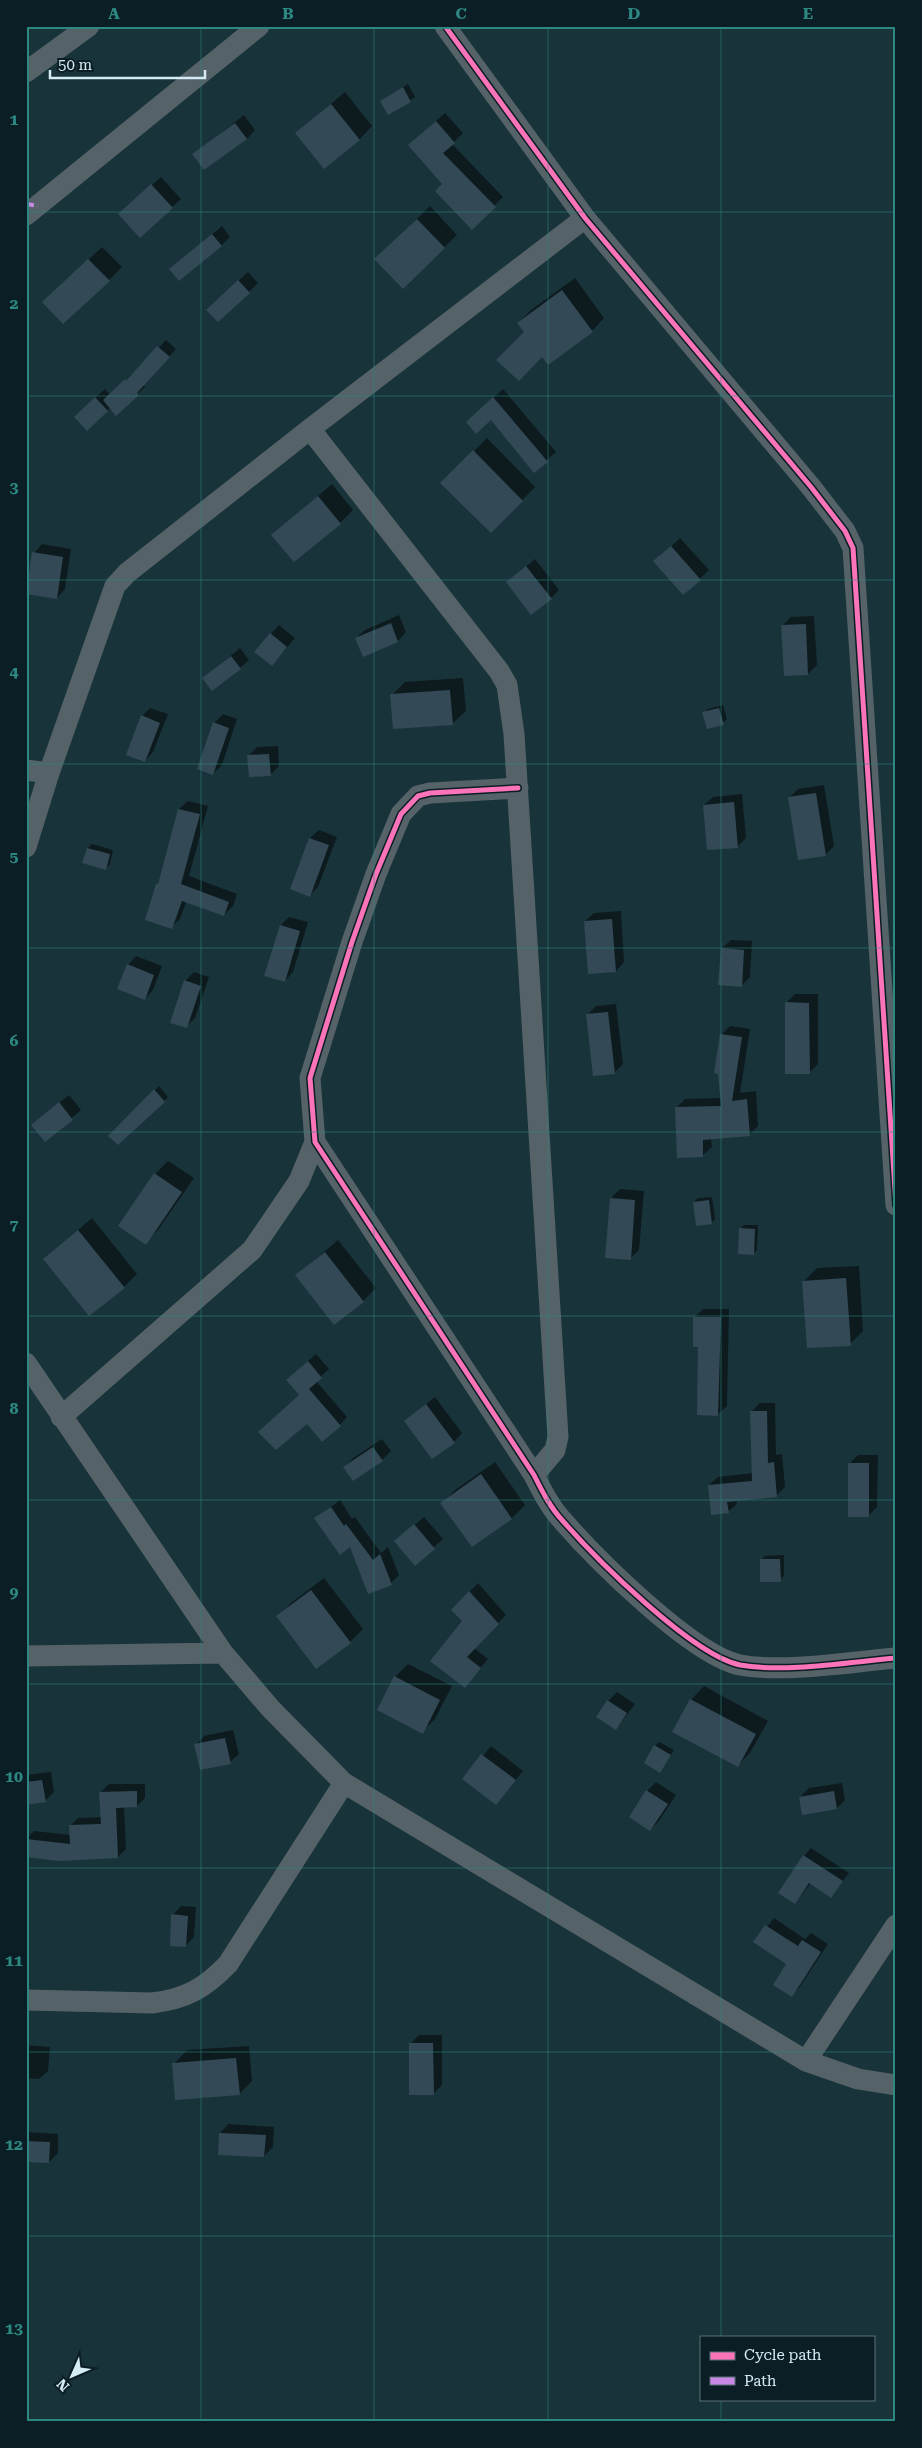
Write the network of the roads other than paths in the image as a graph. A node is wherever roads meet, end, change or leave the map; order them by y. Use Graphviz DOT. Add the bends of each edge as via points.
graph roads {
  1 [pos="89,26"];
  2 [pos="259,26"];
  3 [pos="445,26"];
  4 [pos="26,72"];
  5 [pos="26,215"];
  6 [pos="585,218"];
  7 [pos="310,429"];
  8 [pos="26,770"];
  9 [pos="49,773"];
  10 [pos="518,788"];
  11 [pos="26,848"];
  12 [pos="315,1142"];
  13 [pos="896,1205"];
  14 [pos="26,1363"];
  15 [pos="61,1417"];
  16 [pos="534,1475"];
  17 [pos="223,1653"];
  18 [pos="26,1656"];
  19 [pos="896,1658"];
  20 [pos="344,1783"];
  21 [pos="896,1925"];
  22 [pos="26,2000"];
  23 [pos="806,2061"];
  24 [pos="896,2085"];
  1 -- 4 [label="street"];
  2 -- 5 [label="street"];
  3 -- 6 [label="street"];
  6 -- 7 [label="street"];
  6 -- 13 [label="street" via="816,493 845,531 853,548"];
  7 -- 9 [label="street" via="127,573 115,586"];
  7 -- 10 [label="street" via="499,671 507,685 512,707"];
  8 -- 9 [label="street"];
  9 -- 11 [label="street"];
  10 -- 12 [label="street" via="430,792 418,796 401,814 352,942 310,1078"];
  10 -- 16 [label="street" via="558,1437 555,1450"];
  12 -- 15 [label="street" via="299,1181 252,1250"];
  12 -- 16 [label="street"];
  14 -- 15 [label="street"];
  15 -- 17 [label="street"];
  16 -- 19 [label="street" via="561,1519 634,1592 716,1656 739,1664 769,1668"];
  17 -- 18 [label="street"];
  17 -- 20 [label="street" via="271,1709"];
  20 -- 22 [label="street" via="228,1964 211,1982 172,2000 152,2003"];
  20 -- 23 [label="street"];
  21 -- 23 [label="street"];
  23 -- 24 [label="street" via="858,2079"];
}
